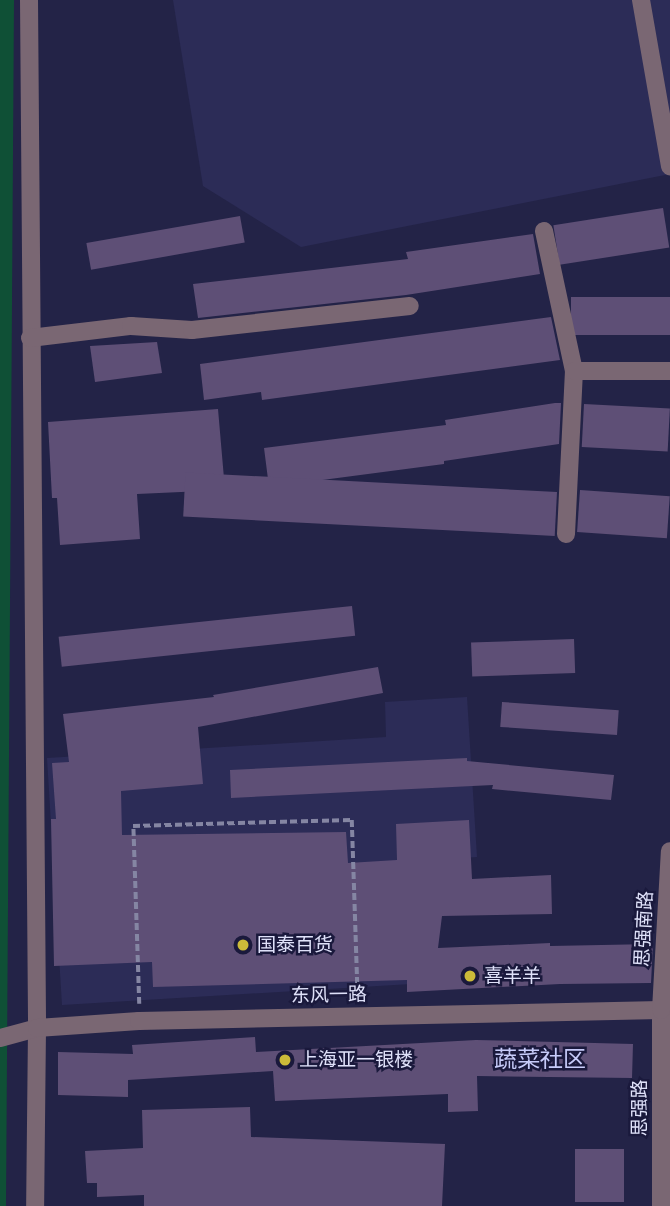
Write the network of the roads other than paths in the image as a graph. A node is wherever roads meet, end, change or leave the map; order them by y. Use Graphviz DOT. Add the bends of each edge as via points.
graph roads {
  1 [pos="29,0"];
  2 [pos="641,0"];
  3 [pos="670,166"];
  4 [pos="544,231"];
  5 [pos="410,306"];
  6 [pos="30,338"];
  7 [pos="574,371"];
  8 [pos="670,371"];
  9 [pos="566,534"];
  10 [pos="670,851"];
  11 [pos="669,872"];
  12 [pos="661,1010"];
  13 [pos="37,1028"];
  14 [pos="0,1038"];
  15 [pos="35,1206"];
  16 [pos="661,1206"];
  1 -- 6 [label="street"];
  2 -- 3 [label="street"];
  4 -- 7 [label="street"];
  5 -- 6 [label="street" via="192,330 131,326"];
  6 -- 13 [label="street"];
  7 -- 8 [label="street"];
  7 -- 9 [label="street"];
  10 -- 11 [label="street, 思强南路"];
  11 -- 12 [label="street, 思强南路"];
  12 -- 13 [label="street, 东风一路" via="139,1021"];
  12 -- 16 [label="street, 思强路"];
  13 -- 14 [label="street, 东风一路"];
  13 -- 15 [label="street"];
}
